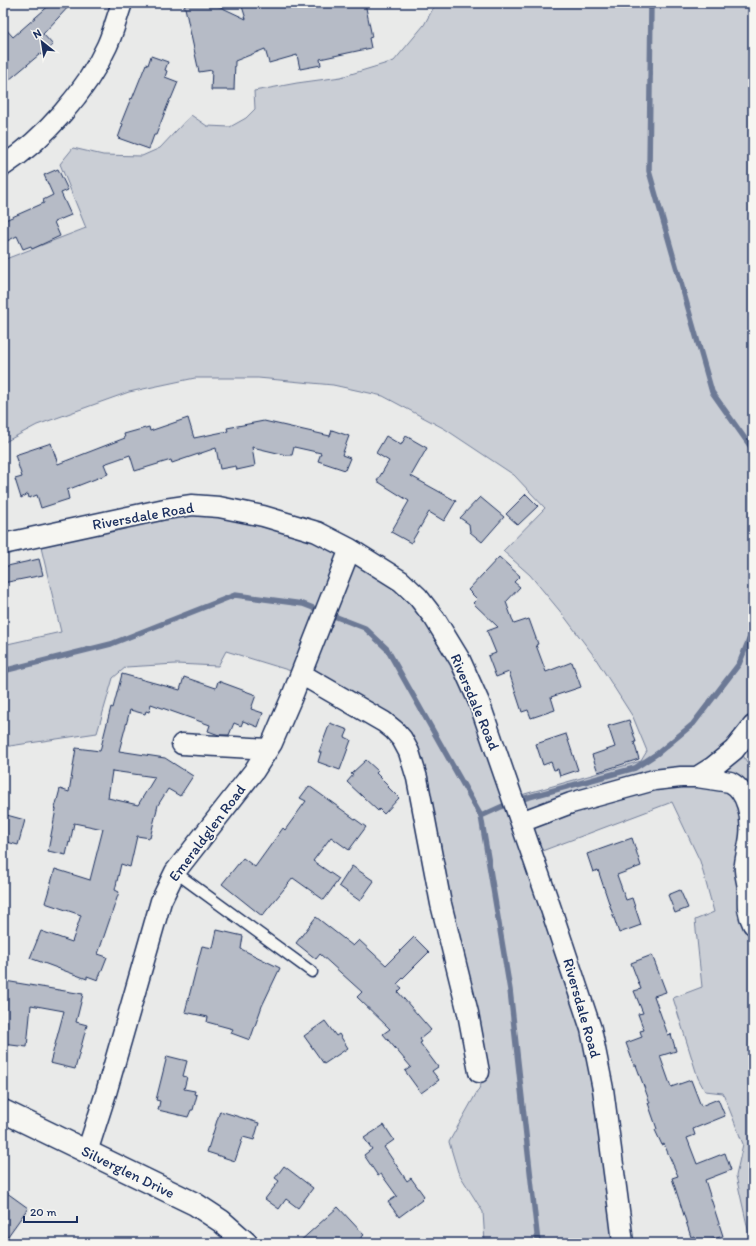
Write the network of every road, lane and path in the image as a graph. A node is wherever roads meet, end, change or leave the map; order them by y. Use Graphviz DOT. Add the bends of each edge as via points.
graph roads {
  1 [pos="122,3"];
  2 [pos="3,166"];
  3 [pos="3,544"];
  4 [pos="350,549"];
  5 [pos="301,674"];
  6 [pos="753,726"];
  7 [pos="182,744"];
  8 [pos="268,749"];
  9 [pos="697,777"];
  10 [pos="521,822"];
  11 [pos="175,872"];
  12 [pos="753,924"];
  13 [pos="312,972"];
  14 [pos="479,1072"];
  15 [pos="3,1111"];
  16 [pos="87,1152"];
  17 [pos="246,1243"];
  18 [pos="622,1243"];
  1 -- 2 [label="street" via="107,45 89,79 47,130 26,150"];
  3 -- 4 [label="street, Riversdale Road" via="192,505 219,507 263,516 317,532"];
  4 -- 5 [label="street, Emeraldglen Road"];
  4 -- 10 [label="street, Riversdale Road" via="401,581 418,597 435,619 460,660 479,702"];
  5 -- 8 [label="street, Emeraldglen Road"];
  5 -- 14 [label="street" via="384,722 402,739 409,752 417,778 441,904 468,1014"];
  6 -- 9 [label="street" via="734,750"];
  7 -- 8 [label="street"];
  8 -- 11 [label="street, Emeraldglen Road" via="254,771"];
  9 -- 10 [label="street" via="647,782 571,803"];
  9 -- 12 [label="street" via="730,782 739,788 744,798 750,818 745,864 747,907"];
  10 -- 18 [label="street, Riversdale Road" via="591,1029 603,1089"];
  11 -- 13 [label="lane"];
  11 -- 16 [label="street, Emeraldglen Road" via="161,902"];
  15 -- 16 [label="street, Silverglen Drive"];
  16 -- 17 [label="street, Silverglen Drive" via="195,1204"];
}
